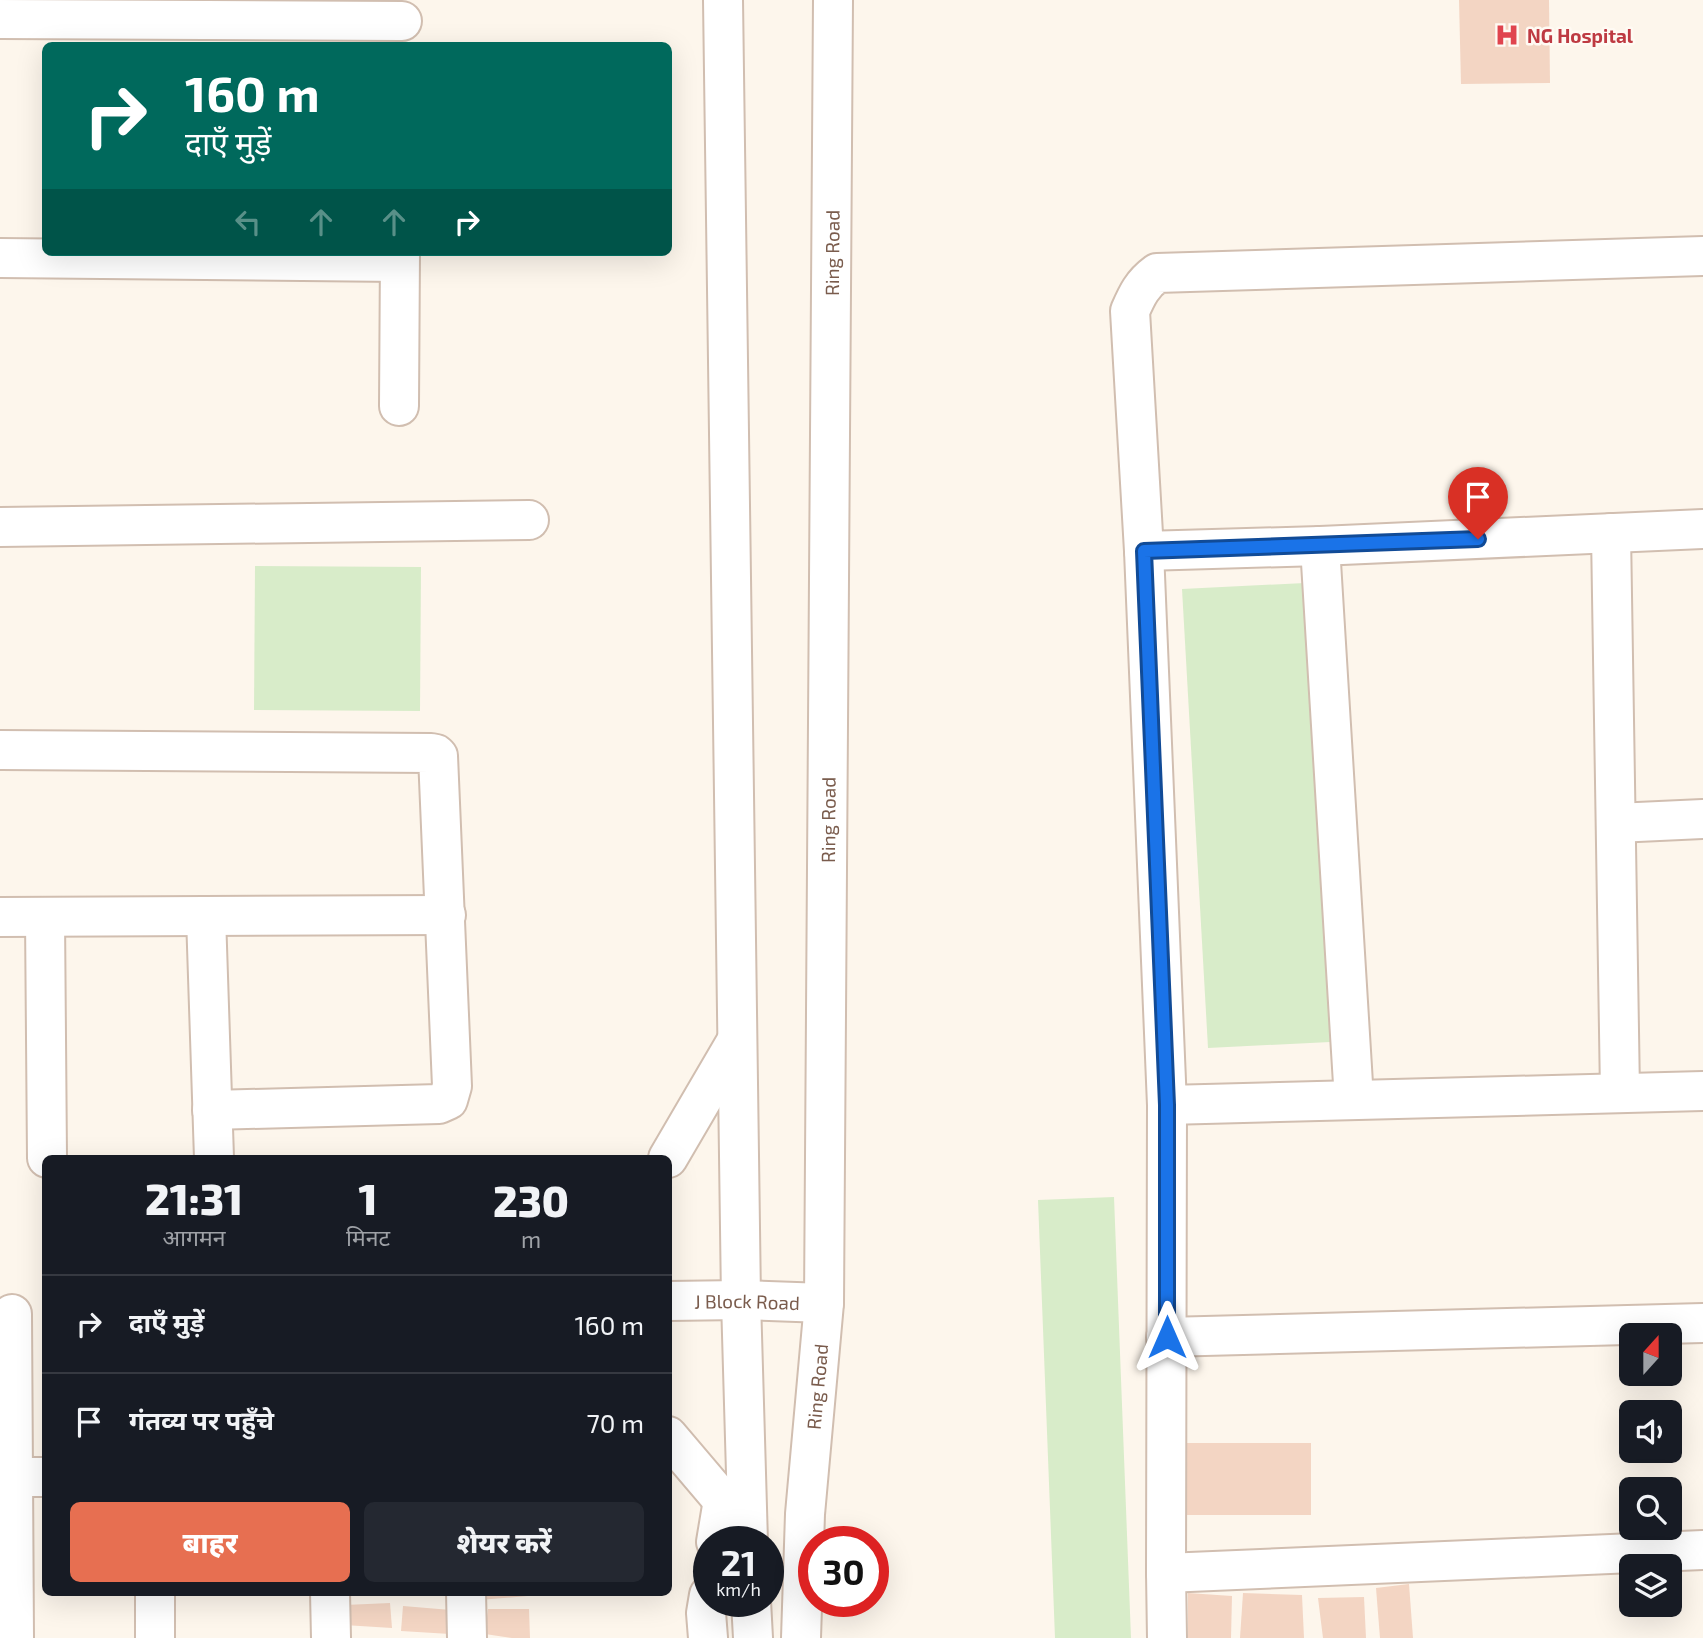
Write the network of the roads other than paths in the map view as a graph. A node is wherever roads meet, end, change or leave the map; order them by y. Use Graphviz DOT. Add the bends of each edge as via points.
graph roads {
  1 [pos="723,0"];
  2 [pos="833,0"];
  3 [pos="0,19"];
  4 [pos="402,22"];
  5 [pos="1703,256"];
  6 [pos="400,257"];
  7 [pos="0,258"];
  8 [pos="399,406"];
  9 [pos="530,520"];
  10 [pos="0,527"];
  11 [pos="1703,529"];
  12 [pos="1611,533"];
  13 [pos="1320,546"];
  14 [pos="1144,551"];
  15 [pos="0,750"];
  16 [pos="1703,819"];
  17 [pos="1616,823"];
  18 [pos="446,915"];
  19 [pos="206,916"];
  20 [pos="0,917"];
  21 [pos="45,917"];
  22 [pos="737,1040"];
  23 [pos="1703,1091"];
  24 [pos="1620,1093"];
  25 [pos="1354,1100"];
  26 [pos="1167,1105"];
  27 [pos="212,1110"];
  28 [pos="47,1155"];
  29 [pos="214,1155"];
  30 [pos="670,1155"];
  31 [pos="741,1300"];
  32 [pos="672,1301"];
  33 [pos="824,1303"];
  34 [pos="19,1314"];
  35 [pos="1703,1323"];
  36 [pos="1167,1337"];
  37 [pos="672,1441"];
  38 [pos="29,1477"];
  39 [pos="805,1514"];
  40 [pos="733,1526"];
  41 [pos="737,1526"];
  42 [pos="807,1526"];
  43 [pos="1703,1550"];
  44 [pos="1166,1573"];
  45 [pos="155,1596"];
  46 [pos="330,1596"];
  47 [pos="466,1596"];
  48 [pos="706,1617"];
  49 [pos="752,1617"];
  50 [pos="818,1617"];
  51 [pos="14,1638"];
  52 [pos="155,1638"];
  53 [pos="331,1638"];
  54 [pos="467,1638"];
  55 [pos="708,1638"];
  56 [pos="753,1638"];
  57 [pos="801,1638"];
  58 [pos="820,1638"];
  59 [pos="1167,1638"];
  1 -- 22 [label="street"];
  2 -- 33 [label="street, Ring Road"];
  3 -- 4 [label="street"];
  5 -- 14 [label="street" via="1157,274 1145,282 1130,311"];
  6 -- 7 [label="street"];
  6 -- 8 [label="street"];
  9 -- 10 [label="street"];
  11 -- 12 [label="street"];
  12 -- 13 [label="street"];
  12 -- 17 [label="street"];
  13 -- 14 [label="street"];
  13 -- 25 [label="street"];
  14 -- 26 [label="street"];
  15 -- 18 [label="street" via="436,754"];
  16 -- 17 [label="street"];
  17 -- 24 [label="street"];
  18 -- 19 [label="street"];
  18 -- 27 [label="street" via="452,1086 448,1100 439,1104"];
  19 -- 21 [label="street"];
  19 -- 27 [label="street"];
  20 -- 21 [label="street"];
  21 -- 28 [label="street"];
  22 -- 30 [label="street"];
  22 -- 31 [label="street"];
  23 -- 24 [label="street"];
  24 -- 25 [label="street"];
  25 -- 26 [label="street"];
  26 -- 36 [label="street"];
  27 -- 29 [label="street"];
  31 -- 32 [label="street, J Block Road"];
  31 -- 33 [label="street, J Block Road"];
  31 -- 41 [label="street"];
  33 -- 39 [label="street, Ring Road"];
  34 -- 38 [label="street"];
  35 -- 36 [label="street"];
  36 -- 44 [label="street"];
  37 -- 40 [label="street" via="723,1500"];
  38 -- 51 [label="street"];
  39 -- 42 [label="street"];
  39 -- 57 [label="street, Ring Road"];
  43 -- 44 [label="street"];
  44 -- 59 [label="street"];
  45 -- 52 [label="street"];
  46 -- 53 [label="street"];
  47 -- 54 [label="street"];
  48 -- 55 [label="street"];
  49 -- 56 [label="street"];
  50 -- 58 [label="street"];
}
